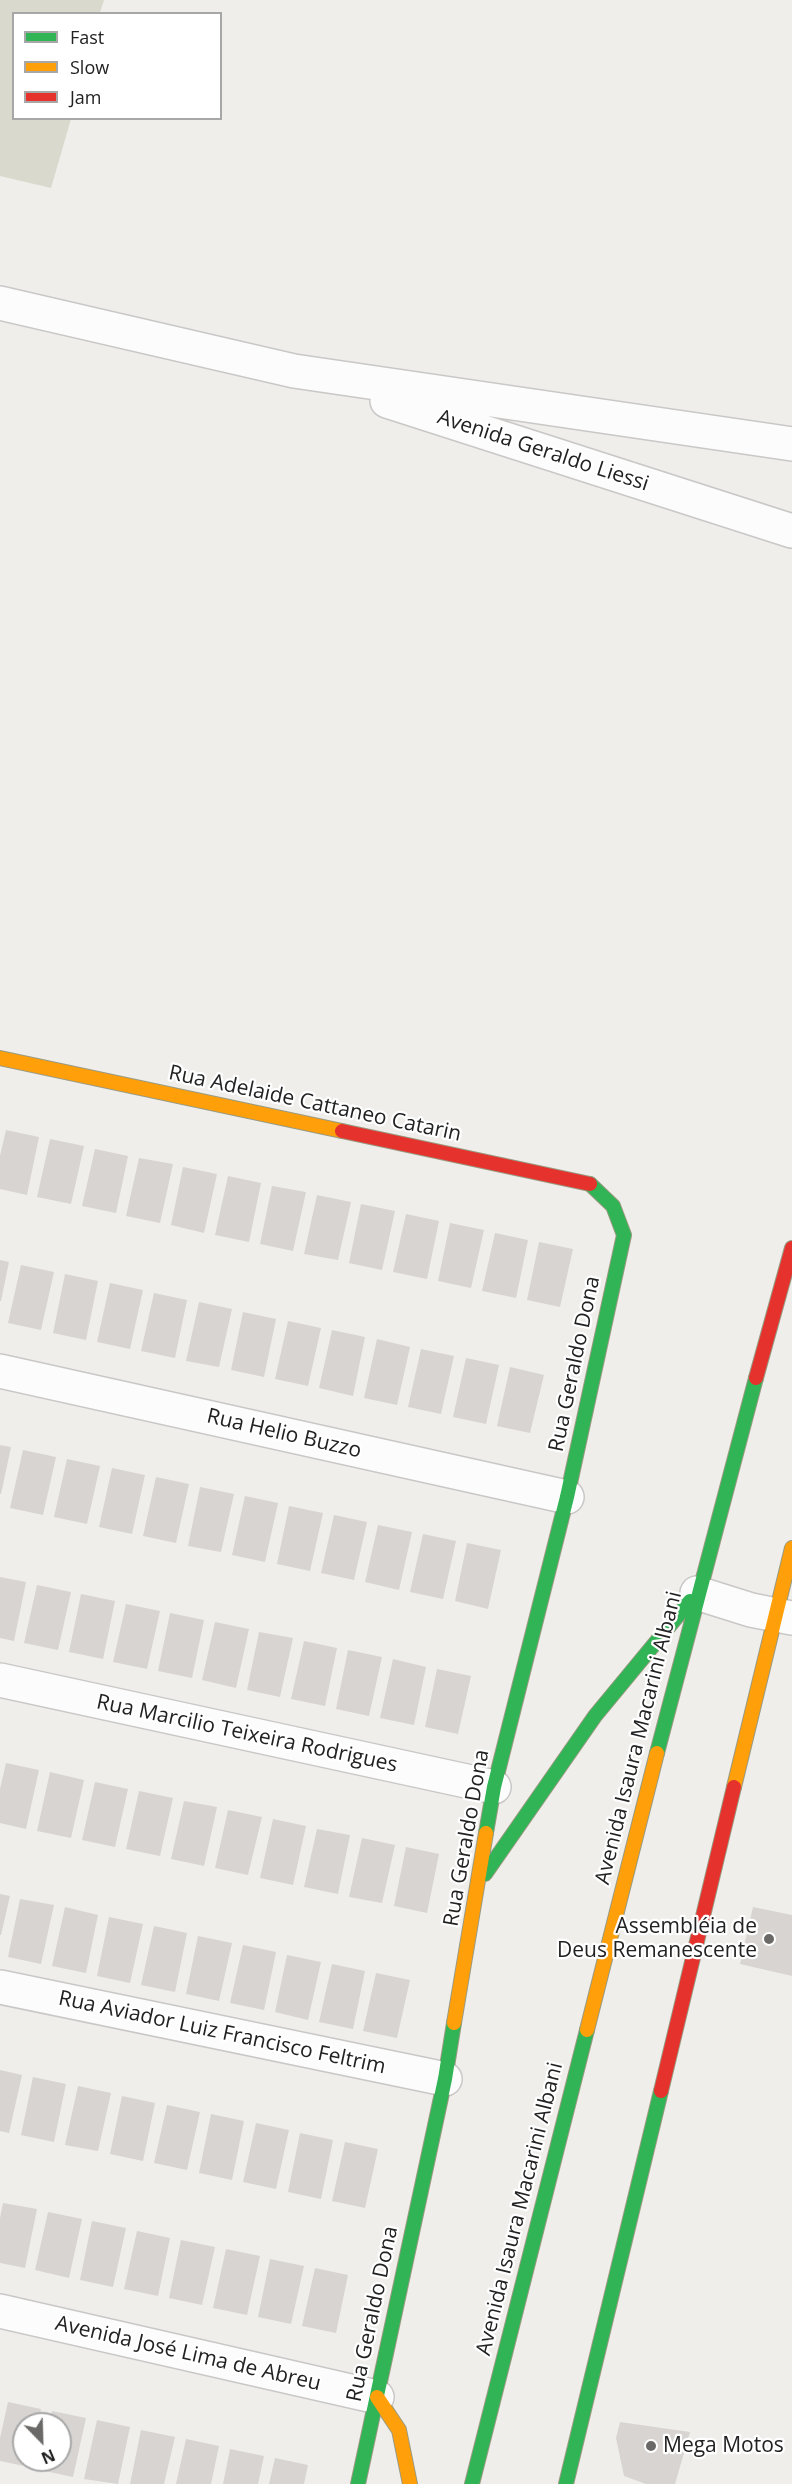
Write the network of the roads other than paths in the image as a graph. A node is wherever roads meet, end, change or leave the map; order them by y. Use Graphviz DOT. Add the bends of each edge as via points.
graph roads {
  1 [pos="0,303"];
  2 [pos="294,371"];
  3 [pos="792,444"];
  4 [pos="792,531"];
  5 [pos="0,1058"];
  6 [pos="614,1205"];
  7 [pos="792,1248"];
  8 [pos="0,1371"];
  9 [pos="567,1497"];
  10 [pos="792,1548"];
  11 [pos="697,1593"];
  12 [pos="783,1616"];
  13 [pos="0,1680"];
  14 [pos="495,1787"];
  15 [pos="480,1880"];
  16 [pos="0,1987"];
  17 [pos="445,2079"];
  18 [pos="0,2311"];
  19 [pos="377,2397"];
  20 [pos="358,2484"];
  21 [pos="410,2484"];
  22 [pos="472,2484"];
  23 [pos="566,2484"];
  1 -- 2 [label="street, Avenida Geraldo Liessi"];
  2 -- 3 [label="street, Avenida Geraldo Liessi"];
  2 -- 4 [label="street, Avenida Geraldo Liessi"];
  5 -- 6 [label="street, Rua Adelaide Cattaneo Catarin" via="591,1184"];
  6 -- 9 [label="street, Rua Geraldo Dona" via="624,1235"];
  7 -- 11 [label="street, Avenida Isaura Macarini Albani"];
  8 -- 9 [label="street, Rua Helio Buzzo"];
  9 -- 14 [label="street, Rua Geraldo Dona"];
  10 -- 12 [label="street"];
  11 -- 12 [label="street"];
  11 -- 15 [label="street" via="595,1716"];
  11 -- 22 [label="street, Avenida Isaura Macarini Albani"];
  12 -- 23 [label="street"];
  13 -- 14 [label="street, Rua Marcilio Teixeira Rodrigues"];
  14 -- 15 [label="street, Rua Geraldo Dona"];
  15 -- 17 [label="street, Rua Geraldo Dona"];
  16 -- 17 [label="street, Rua Aviador Luiz Francisco Feltrim"];
  17 -- 19 [label="street, Rua Geraldo Dona"];
  18 -- 19 [label="street, Avenida José Lima de Abreu"];
  19 -- 20 [label="street, Rua Geraldo Dona"];
  19 -- 21 [label="street" via="399,2430"];
}
